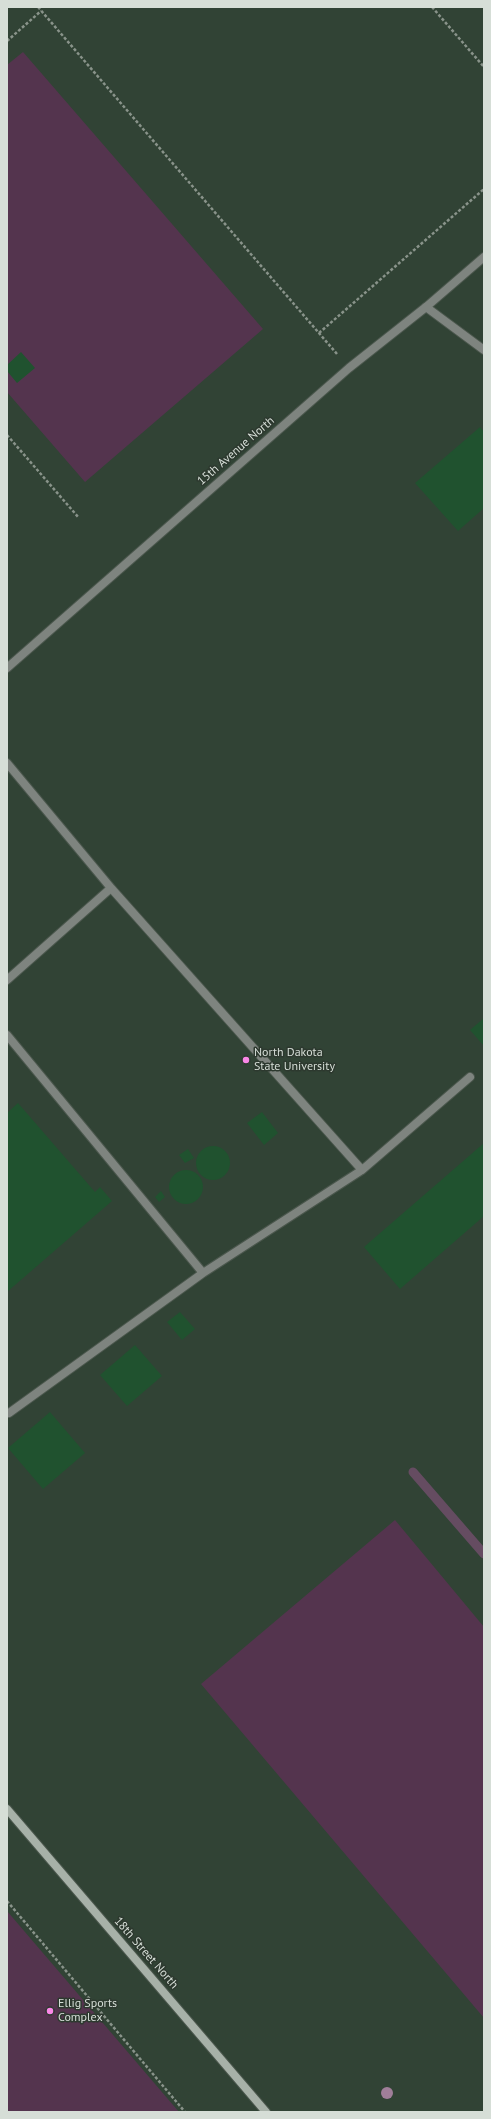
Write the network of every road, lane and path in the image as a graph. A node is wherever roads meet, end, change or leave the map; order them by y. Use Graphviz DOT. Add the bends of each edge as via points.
graph roads {
  1 [pos="38,7"];
  2 [pos="432,7"];
  3 [pos="41,11"];
  4 [pos="7,41"];
  5 [pos="484,67"];
  6 [pos="484,189"];
  7 [pos="484,257"];
  8 [pos="426,307"];
  9 [pos="319,333"];
  10 [pos="484,350"];
  11 [pos="349,368"];
  12 [pos="7,435"];
  13 [pos="78,518"];
  14 [pos="7,668"];
  15 [pos="7,762"];
  16 [pos="111,888"];
  17 [pos="7,980"];
  18 [pos="7,1035"];
  19 [pos="470,1077"];
  20 [pos="362,1170"];
  21 [pos="203,1273"];
  22 [pos="9,1414"];
  23 [pos="7,1809"];
  24 [pos="7,1901"];
  25 [pos="185,2112"];
  26 [pos="266,2112"];
  1 -- 3 [label="path"];
  2 -- 5 [label="path"];
  3 -- 4 [label="path"];
  3 -- 9 [label="path"];
  6 -- 9 [label="path"];
  7 -- 8 [label="street, 15th Avenue North"];
  8 -- 10 [label="street"];
  8 -- 11 [label="street, 15th Avenue North"];
  9 -- 11 [label="path"];
  11 -- 14 [label="street, 15th Avenue North"];
  12 -- 13 [label="path"];
  15 -- 16 [label="street"];
  16 -- 17 [label="street"];
  16 -- 20 [label="street"];
  18 -- 21 [label="street"];
  19 -- 20 [label="street"];
  20 -- 21 [label="street"];
  21 -- 22 [label="street"];
  23 -- 26 [label="street, 18th Street North"];
  24 -- 25 [label="path"];
}
